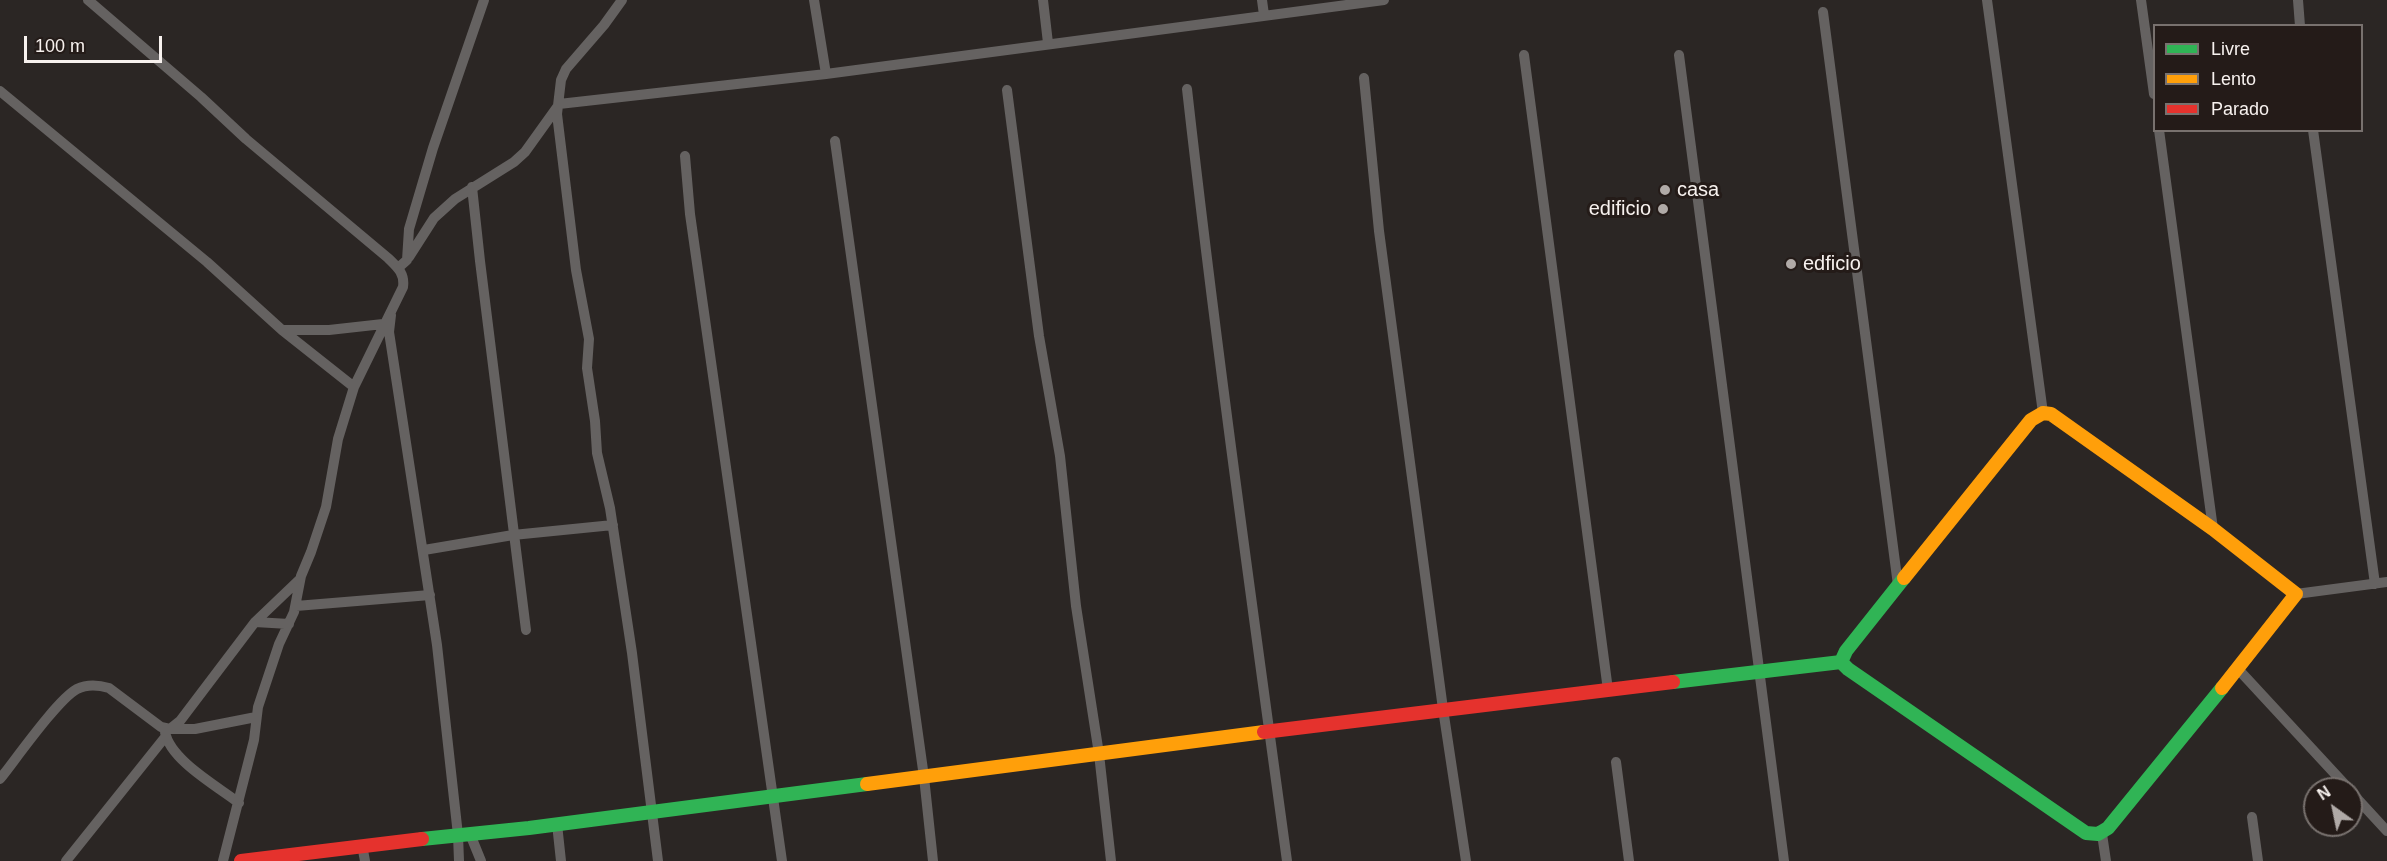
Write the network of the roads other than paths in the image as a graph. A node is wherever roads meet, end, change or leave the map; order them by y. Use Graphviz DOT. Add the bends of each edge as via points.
graph roads {
  1 [pos="88,0"];
  2 [pos="484,0"];
  3 [pos="622,0"];
  4 [pos="814,0"];
  5 [pos="1043,0"];
  6 [pos="1262,0"];
  7 [pos="1384,0"];
  8 [pos="1987,0"];
  9 [pos="2141,0"];
  10 [pos="2298,0"];
  11 [pos="1823,12"];
  12 [pos="1264,15"];
  13 [pos="2300,24"];
  14 [pos="1048,43"];
  15 [pos="1524,55"];
  16 [pos="1679,55"];
  17 [pos="826,74"];
  18 [pos="1364,78"];
  19 [pos="2153,87"];
  20 [pos="1187,89"];
  21 [pos="0,90"];
  22 [pos="1007,90"];
  23 [pos="558,105"];
  24 [pos="2159,132"];
  25 [pos="2313,132"];
  26 [pos="835,141"];
  27 [pos="685,156"];
  28 [pos="472,187"];
  29 [pos="407,260"];
  30 [pos="399,268"];
  31 [pos="392,312"];
  32 [pos="383,324"];
  33 [pos="282,330"];
  34 [pos="354,387"];
  35 [pos="2043,413"];
  36 [pos="612,525"];
  37 [pos="2213,529"];
  38 [pos="513,535"];
  39 [pos="424,550"];
  40 [pos="300,579"];
  41 [pos="2387,582"];
  42 [pos="2375,584"];
  43 [pos="1898,585"];
  44 [pos="2296,594"];
  45 [pos="429,595"];
  46 [pos="296,606"];
  47 [pos="255,622"];
  48 [pos="289,624"];
  49 [pos="526,630"];
  50 [pos="1841,662"];
  51 [pos="2238,669"];
  52 [pos="1759,670"];
  53 [pos="1608,690"];
  54 [pos="1443,709"];
  55 [pos="256,717"];
  56 [pos="167,731"];
  57 [pos="1269,732"];
  58 [pos="1099,754"];
  59 [pos="1616,762"];
  60 [pos="924,777"];
  61 [pos="2338,777"];
  62 [pos="0,779"];
  63 [pos="775,796"];
  64 [pos="238,803"];
  65 [pos="2363,804"];
  66 [pos="652,812"];
  67 [pos="2252,817"];
  68 [pos="557,824"];
  69 [pos="2387,831"];
  70 [pos="2102,834"];
  71 [pos="464,835"];
  72 [pos="362,845"];
  73 [pos="66,861"];
  74 [pos="223,861"];
  75 [pos="241,861"];
  76 [pos="365,861"];
  77 [pos="459,861"];
  78 [pos="482,861"];
  79 [pos="561,861"];
  80 [pos="658,861"];
  81 [pos="782,861"];
  82 [pos="933,861"];
  83 [pos="1111,861"];
  84 [pos="1287,861"];
  85 [pos="1466,861"];
  86 [pos="1629,861"];
  87 [pos="1784,861"];
  88 [pos="2106,861"];
  89 [pos="2258,861"];
  1 -- 30 [label="street"];
  2 -- 29 [label="street" via="409,229"];
  3 -- 23 [label="street" via="566,69"];
  4 -- 17 [label="street"];
  5 -- 14 [label="street"];
  6 -- 12 [label="street"];
  7 -- 12 [label="street"];
  8 -- 35 [label="street"];
  9 -- 19 [label="street"];
  10 -- 13 [label="street"];
  11 -- 43 [label="street"];
  12 -- 14 [label="street"];
  14 -- 17 [label="street"];
  15 -- 53 [label="street"];
  16 -- 52 [label="street"];
  17 -- 23 [label="street"];
  18 -- 54 [label="street" via="1379,231"];
  20 -- 57 [label="street"];
  21 -- 33 [label="street" via="207,262"];
  22 -- 58 [label="street" via="1027,257 1060,456 1076,606"];
  23 -- 28 [label="street" via="525,152"];
  23 -- 36 [label="street" via="576,270 589,339 587,368 597,453"];
  24 -- 37 [label="street"];
  25 -- 42 [label="street"];
  26 -- 60 [label="street"];
  27 -- 63 [label="street" via="690,214"];
  28 -- 29 [label="street" via="434,218"];
  28 -- 38 [label="street"];
  29 -- 30 [label="street"];
  30 -- 31 [label="street" via="404,282"];
  31 -- 32 [label="street"];
  31 -- 39 [label="street" via="389,332"];
  32 -- 33 [label="street"];
  32 -- 34 [label="street"];
  33 -- 34 [label="street"];
  34 -- 40 [label="street" via="334,452 326,507"];
  35 -- 37 [label="street" via="2051,414"];
  35 -- 43 [label="street" via="2031,420"];
  36 -- 38 [label="street"];
  36 -- 66 [label="street"];
  37 -- 44 [label="street"];
  38 -- 39 [label="street"];
  38 -- 49 [label="street"];
  39 -- 45 [label="street"];
  40 -- 46 [label="street"];
  40 -- 47 [label="street"];
  41 -- 42 [label="street"];
  42 -- 44 [label="street"];
  43 -- 50 [label="street"];
  44 -- 51 [label="street"];
  45 -- 46 [label="street"];
  45 -- 71 [label="street"];
  46 -- 48 [label="street"];
  47 -- 48 [label="street"];
  47 -- 56 [label="street" via="187,713"];
  48 -- 55 [label="street"];
  50 -- 52 [label="street"];
  50 -- 70 [label="street" via="2086,833"];
  51 -- 61 [label="street"];
  51 -- 70 [label="street"];
  52 -- 53 [label="street"];
  52 -- 87 [label="street"];
  53 -- 54 [label="street"];
  54 -- 57 [label="street"];
  54 -- 85 [label="street"];
  55 -- 56 [label="street"];
  55 -- 64 [label="street"];
  56 -- 62 [label="street" via="109,688 79,688 61,703"];
  56 -- 64 [label="street" via="170,746 180,758"];
  56 -- 73 [label="street"];
  57 -- 58 [label="street"];
  57 -- 84 [label="street"];
  58 -- 60 [label="street"];
  58 -- 83 [label="street"];
  59 -- 86 [label="street"];
  60 -- 63 [label="street"];
  60 -- 82 [label="street"];
  63 -- 66 [label="street"];
  63 -- 81 [label="street"];
  64 -- 74 [label="street"];
  65 -- 69 [label="street"];
  66 -- 68 [label="street"];
  66 -- 80 [label="street"];
  67 -- 89 [label="street"];
  68 -- 71 [label="street"];
  68 -- 79 [label="street"];
  70 -- 88 [label="street"];
  71 -- 72 [label="street"];
  71 -- 77 [label="street"];
  71 -- 78 [label="street"];
  72 -- 75 [label="street"];
  72 -- 76 [label="street"];
}
